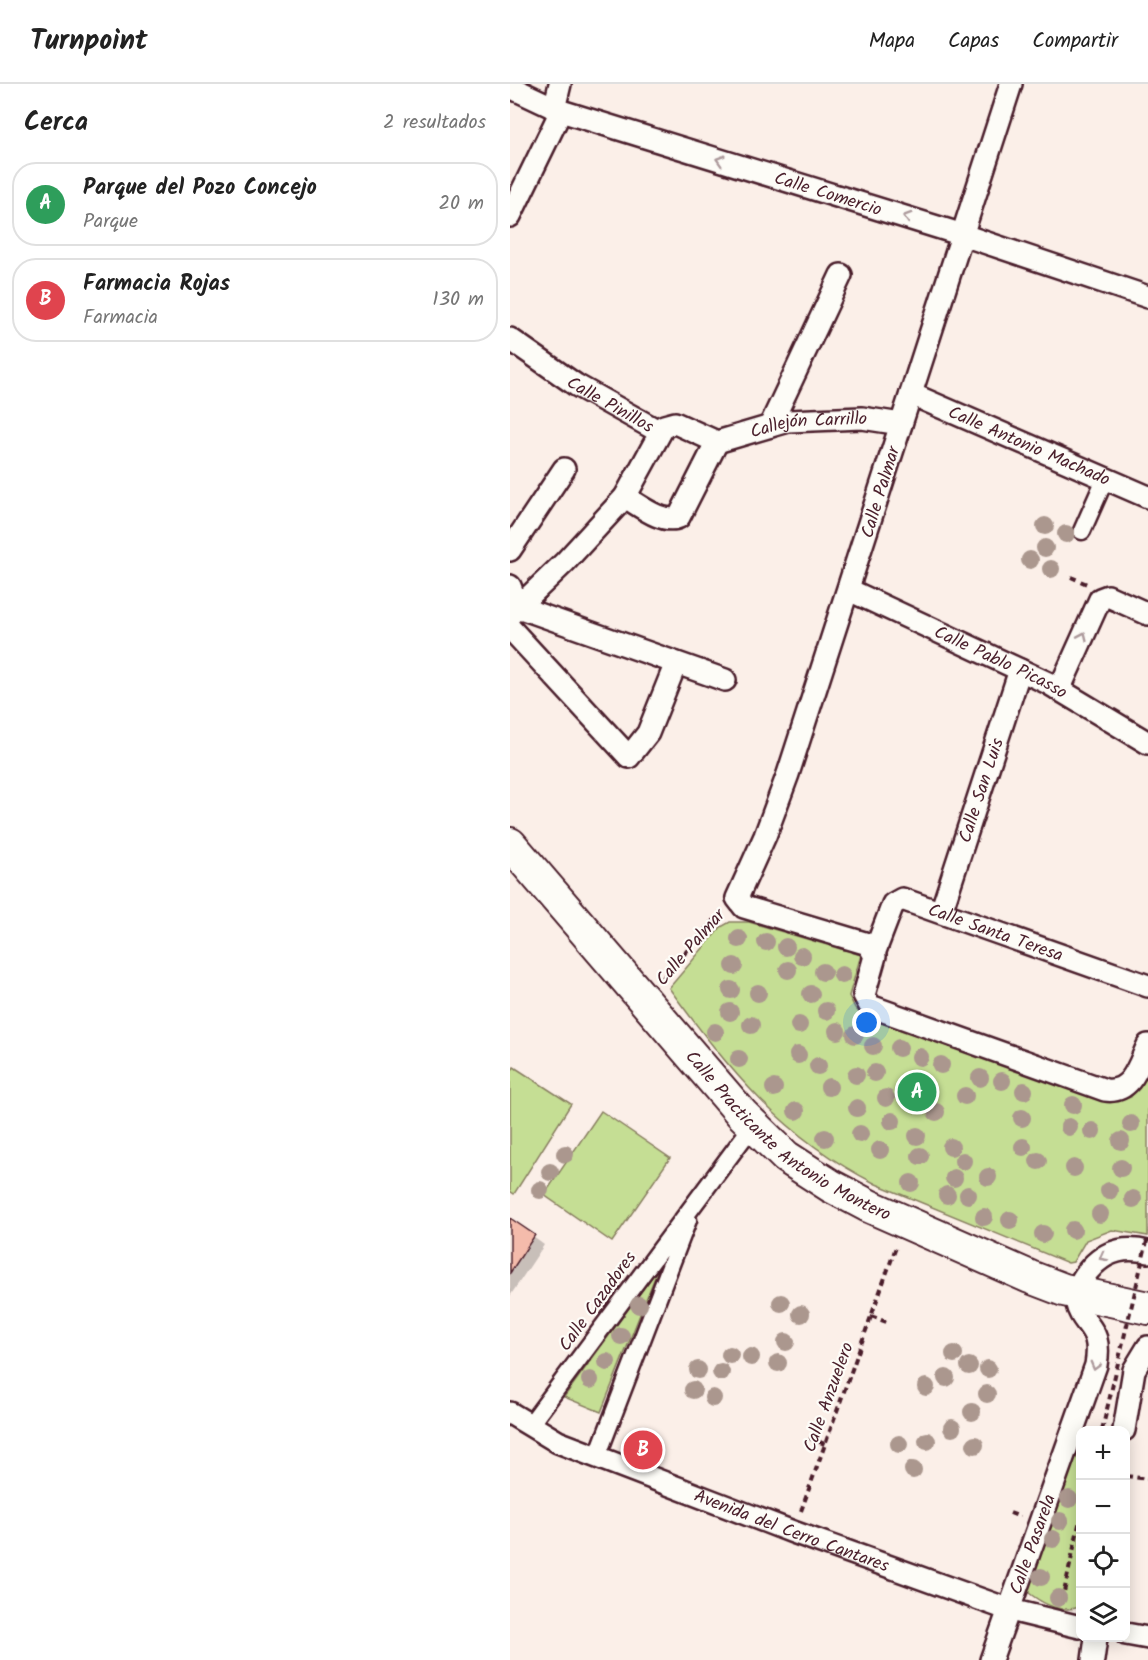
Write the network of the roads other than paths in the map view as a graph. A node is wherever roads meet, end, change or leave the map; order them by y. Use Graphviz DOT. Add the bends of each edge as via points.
graph roads {
  1 [pos="560,84"];
  2 [pos="1011,84"];
  3 [pos="510,87"];
  4 [pos="558,110"];
  5 [pos="510,216"];
  6 [pos="963,235"];
  7 [pos="842,275"];
  8 [pos="1148,297"];
  9 [pos="510,339"];
  10 [pos="911,394"];
  11 [pos="901,424"];
  12 [pos="770,426"];
  13 [pos="660,432"];
  14 [pos="717,442"];
  15 [pos="564,469"];
  16 [pos="1105,479"];
  17 [pos="1148,497"];
  18 [pos="625,498"];
  19 [pos="1082,531"];
  20 [pos="510,550"];
  21 [pos="510,586"];
  22 [pos="849,590"];
  23 [pos="514,611"];
  24 [pos="1148,614"];
  25 [pos="510,628"];
  26 [pos="676,663"];
  27 [pos="1020,670"];
  28 [pos="725,680"];
  29 [pos="1059,690"];
  30 [pos="1148,745"];
  31 [pos="510,844"];
  32 [pos="941,912"];
  33 [pos="875,951"];
  34 [pos="1148,986"];
  35 [pos="1148,1045"];
  36 [pos="753,1125"];
  37 [pos="696,1199"];
  38 [pos="1148,1252"];
  39 [pos="1016,1271"];
  40 [pos="1076,1293"];
  41 [pos="1148,1308"];
  42 [pos="1090,1324"];
  43 [pos="1144,1352"];
  44 [pos="515,1418"];
  45 [pos="1125,1426"];
  46 [pos="597,1457"];
  47 [pos="1010,1610"];
  48 [pos="1076,1626"];
  49 [pos="1130,1635"];
  50 [pos="1148,1638"];
  51 [pos="1095,1642"];
  52 [pos="991,1660"];
  53 [pos="1093,1660"];
  1 -- 4 [label="street"];
  2 -- 6 [label="street, Calle Palmar"];
  3 -- 4 [label="street, Calle Comercio"];
  4 -- 5 [label="street"];
  6 -- 4 [label="street, Calle Comercio, one-way"];
  6 -- 8 [label="street, Calle Comercio"];
  6 -- 10 [label="street, Calle Palmar"];
  7 -- 12 [label="street"];
  9 -- 13 [label="street, Calle Pinillos" via="576,385"];
  10 -- 11 [label="street, Calle Palmar"];
  10 -- 16 [label="street, Calle Antonio Machado"];
  11 -- 12 [label="street, Callejón Carrillo" via="852,418 788,421"];
  11 -- 22 [label="street, Calle Palmar"];
  12 -- 14 [label="street, Callejón Carrillo"];
  13 -- 14 [label="street, Calle Pinillos" via="670,422"];
  13 -- 18 [label="street"];
  14 -- 18 [label="street" via="679,517 662,518"];
  15 -- 20 [label="street"];
  16 -- 17 [label="street, Calle Antonio Machado"];
  16 -- 19 [label="street"];
  18 -- 23 [label="street"];
  21 -- 23 [label="street"];
  22 -- 27 [label="street, Calle Pablo Picasso"];
  22 -- 33 [label="street, Calle Palmar" via="782,793 737,898 748,908 864,942"];
  23 -- 26 [label="street"];
  29 -- 24 [label="street, one-way" via="1100,599 1108,596"];
  25 -- 26 [label="street" via="629,757 648,733"];
  26 -- 28 [label="street"];
  27 -- 29 [label="street, Calle Pablo Picasso"];
  27 -- 32 [label="street, Calle San Luis"];
  29 -- 30 [label="street, Calle Pablo Picasso"];
  31 -- 36 [label="main road, Calle Practicante Antonio Montero"];
  32 -- 33 [label="street, Calle Santa Teresa" via="907,900 896,901"];
  32 -- 34 [label="street, Calle Santa Teresa"];
  33 -- 35 [label="street" via="864,995 870,1006 1105,1090 1118,1090 1131,1080"];
  36 -- 37 [label="street, Calle Cazadores"];
  36 -- 39 [label="main road, Calle Practicante Antonio Montero" via="786,1157 831,1186"];
  37 -- 44 [label="street, Calle Cazadores"];
  37 -- 46 [label="street, Calle Cazadores"];
  38 -- 40 [label="street, one-way" via="1108,1253 1095,1261"];
  39 -- 40 [label="main road, Calle Practicante Antonio Montero"];
  39 -- 42 [label="street" via="1038,1292"];
  40 -- 41 [label="main road, Calle Practicante Antonio Montero"];
  40 -- 42 [label="street, Calle Pasarela" via="1078,1305"];
  42 -- 47 [label="street, Calle Pasarela, one-way" via="1097,1339 1096,1365"];
  43 -- 45 [label="street" via="1130,1386"];
  44 -- 46 [label="street, Avenida del Cerro Cantares" via="558,1442"];
  46 -- 47 [label="street, Avenida del Cerro Cantares"];
  47 -- 48 [label="street, Avenida del Cerro Cantares"];
  47 -- 52 [label="street, Calle Pasarela"];
  49 -- 50 [label="street"];
  51 -- 53 [label="street"];
}
